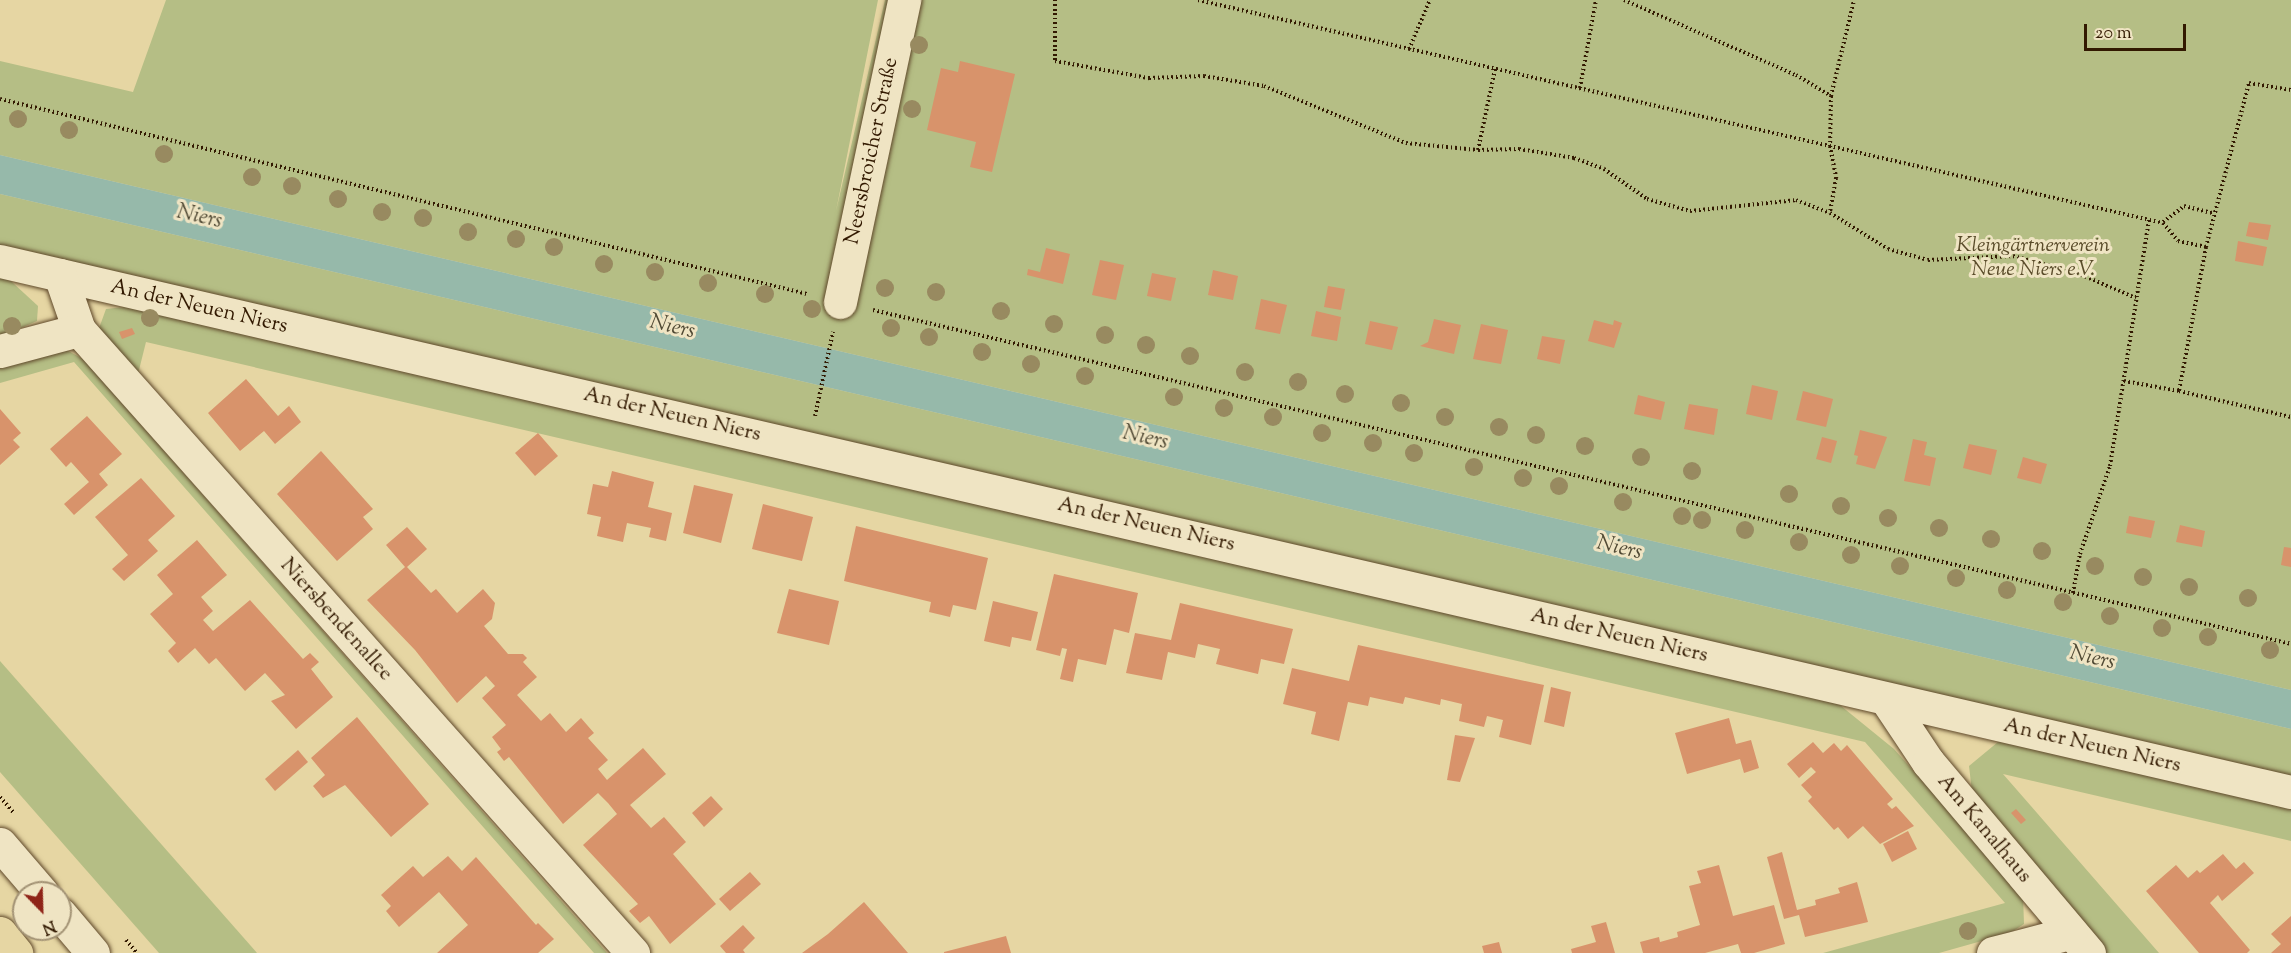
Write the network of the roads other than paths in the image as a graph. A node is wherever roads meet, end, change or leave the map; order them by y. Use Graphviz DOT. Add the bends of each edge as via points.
graph roads {
  1 [pos="904,0"];
  2 [pos="0,261"];
  3 [pos="60,275"];
  4 [pos="840,302"];
  5 [pos="79,330"];
  6 [pos="0,351"];
  7 [pos="1886,699"];
  8 [pos="2291,792"];
  9 [pos="0,844"];
  10 [pos="32,881"];
  11 [pos="72,928"];
  12 [pos="0,933"];
  13 [pos="2080,943"];
  14 [pos="16,953"];
  15 [pos="93,953"];
  16 [pos="633,953"];
  17 [pos="1993,953"];
  1 -- 4 [label="street, Neersbroicher Straße"];
  2 -- 3 [label="street, An der Neuen Niers"];
  3 -- 5 [label="street, Niersbendenallee"];
  3 -- 7 [label="street, An der Neuen Niers"];
  5 -- 6 [label="street"];
  5 -- 16 [label="street, Niersbendenallee"];
  7 -- 8 [label="street, An der Neuen Niers"];
  7 -- 13 [label="street, Am Kanalhaus" via="1928,762"];
  9 -- 10 [label="street"];
  11 -- 15 [label="street"];
  12 -- 14 [label="highway"];
  13 -- 17 [label="street"];
}
